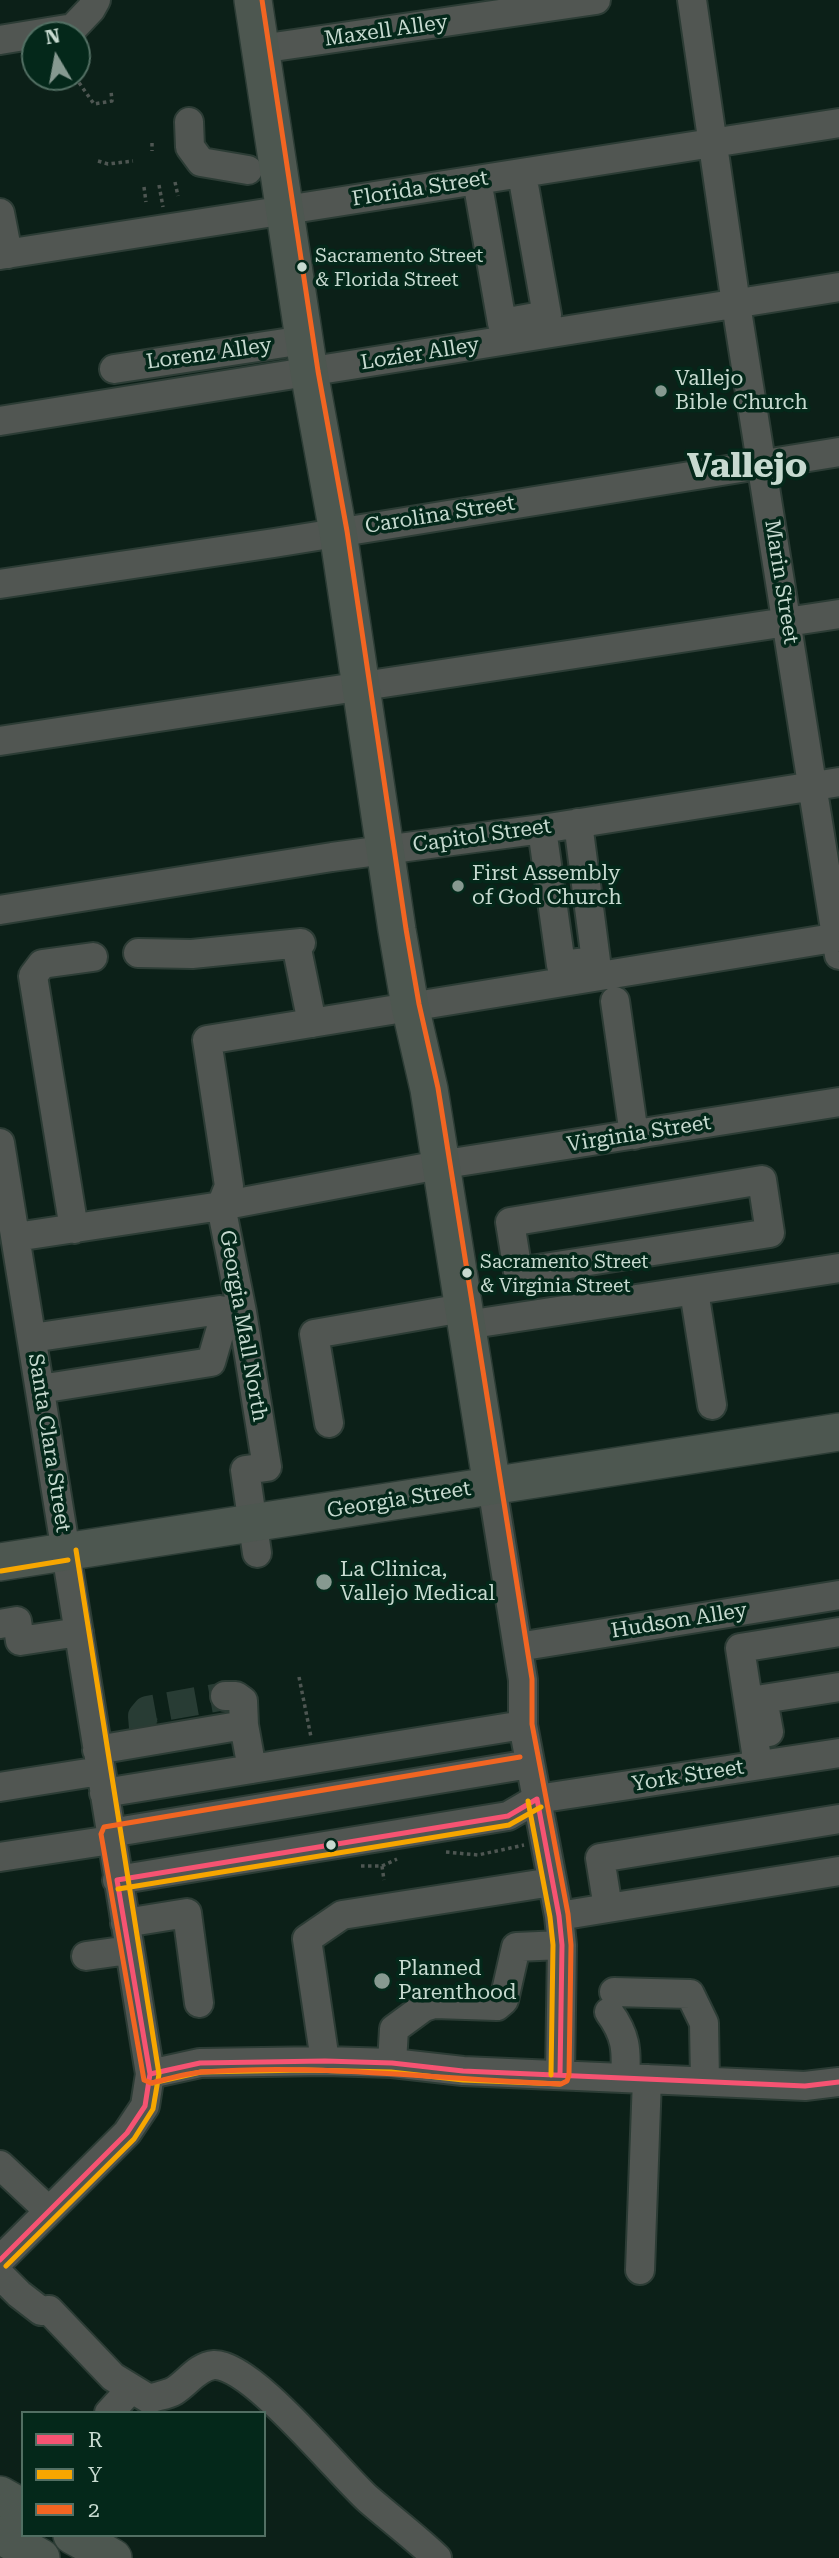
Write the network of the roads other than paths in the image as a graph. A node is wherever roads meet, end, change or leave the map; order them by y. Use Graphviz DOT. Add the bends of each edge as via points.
graph roads {
  1 [pos="96,0"];
  2 [pos="253,0"];
  3 [pos="596,0"];
  4 [pos="692,0"];
  5 [pos="0,40"];
  6 [pos="260,49"];
  7 [pos="189,122"];
  8 [pos="839,124"];
  9 [pos="711,144"];
  10 [pos="248,170"];
  11 [pos="522,174"];
  12 [pos="477,180"];
  13 [pos="284,211"];
  14 [pos="0,213"];
  15 [pos="4,254"];
  16 [pos="839,287"];
  17 [pos="736,304"];
  18 [pos="307,356"];
  19 [pos="114,369"];
  20 [pos="0,421"];
  21 [pos="839,452"];
  22 [pos="762,463"];
  23 [pos="338,532"];
  24 [pos="0,584"];
  25 [pos="839,614"];
  26 [pos="787,622"];
  27 [pos="361,686"];
  28 [pos="0,741"];
  29 [pos="826,784"];
  30 [pos="578,823"];
  31 [pos="542,829"];
  32 [pos="385,849"];
  33 [pos="0,909"];
  34 [pos="838,943"];
  35 [pos="138,953"];
  36 [pos="93,957"];
  37 [pos="615,1001"];
  38 [pos="410,1006"];
  39 [pos="312,1023"];
  40 [pos="839,1102"];
  41 [pos="634,1135"];
  42 [pos="0,1143"];
  43 [pos="439,1165"];
  44 [pos="616,1203"];
  45 [pos="221,1206"];
  46 [pos="74,1229"];
  47 [pos="16,1237"];
  48 [pos="839,1268"];
  49 [pos="694,1291"];
  50 [pos="465,1317"];
  51 [pos="32,1338"];
  52 [pos="40,1389"];
  53 [pos="712,1405"];
  54 [pos="329,1423"];
  55 [pos="839,1432"];
  56 [pos="492,1486"];
  57 [pos="255,1538"];
  58 [pos="67,1551"];
  59 [pos="0,1562"];
  60 [pos="839,1595"];
  61 [pos="0,1624"];
  62 [pos="79,1632"];
  63 [pos="839,1632"];
  64 [pos="518,1647"];
  65 [pos="839,1687"];
  66 [pos="225,1696"];
  67 [pos="244,1725"];
  68 [pos="523,1725"];
  69 [pos="839,1753"];
  70 [pos="530,1764"];
  71 [pos="766,1764"];
  72 [pos="252,1769"];
  73 [pos="100,1771"];
  74 [pos="0,1787"];
  75 [pos="537,1799"];
  76 [pos="839,1819"];
  77 [pos="110,1837"];
  78 [pos="0,1857"];
  79 [pos="74,1865"];
  80 [pos="839,1871"];
  81 [pos="0,1876"];
  82 [pos="117,1880"];
  83 [pos="552,1882"];
  84 [pos="608,1908"];
  85 [pos="559,1916"];
  86 [pos="127,1936"];
  87 [pos="562,1945"];
  88 [pos="86,1956"];
  89 [pos="199,2003"];
  90 [pos="325,2061"];
  91 [pos="392,2063"];
  92 [pos="150,2074"];
  93 [pos="561,2076"];
  94 [pos="636,2078"];
  95 [pos="705,2081"];
  96 [pos="839,2082"];
  97 [pos="0,2165"];
  98 [pos="49,2211"];
  99 [pos="0,2260"];
  100 [pos="640,2270"];
  101 [pos="0,2275"];
  102 [pos="131,2389"];
  103 [pos="111,2411"];
  104 [pos="0,2495"];
  105 [pos="21,2507"];
  106 [pos="0,2535"];
  107 [pos="76,2537"];
  108 [pos="41,2558"];
  109 [pos="113,2558"];
  110 [pos="437,2558"];
  1 -- 5 [label="street" via="74,29"];
  2 -- 6 [label="main road"];
  3 -- 6 [label="street, Maxell Alley"];
  4 -- 9 [label="street, Marin Street"];
  6 -- 13 [label="main road"];
  7 -- 10 [label="street" via="190,147 201,162"];
  8 -- 9 [label="street, Florida Street"];
  9 -- 11 [label="street, Florida Street"];
  9 -- 17 [label="street, Marin Street"];
  11 -- 12 [label="street, Florida Street"];
  11 -- 12 [label="street" via="547,316 502,323"];
  12 -- 13 [label="street, Florida Street"];
  13 -- 15 [label="street, Florida Street"];
  13 -- 18 [label="main road"];
  14 -- 15 [label="street"];
  16 -- 17 [label="street, Lozier Alley"];
  17 -- 18 [label="street, Lozier Alley"];
  17 -- 22 [label="street, Marin Street"];
  18 -- 19 [label="street, Lorenz Alley"];
  18 -- 20 [label="street, Lozier Alley"];
  18 -- 23 [label="main road"];
  21 -- 22 [label="street, Carolina Street"];
  22 -- 23 [label="street, Carolina Street"];
  22 -- 26 [label="street, Marin Street"];
  23 -- 24 [label="street, Carolina Street"];
  23 -- 27 [label="main road"];
  25 -- 26 [label="street"];
  26 -- 27 [label="street"];
  26 -- 29 [label="street, Marin Street"];
  27 -- 28 [label="street"];
  27 -- 32 [label="main road"];
  29 -- 30 [label="street, Capitol Street"];
  29 -- 34 [label="street, Marin Street"];
  30 -- 31 [label="street, Capitol Street"];
  30 -- 31 [label="street" via="596,961 561,965"];
  31 -- 32 [label="street, Capitol Street"];
  32 -- 33 [label="street, Capitol Street"];
  32 -- 38 [label="main road"];
  34 -- 38 [label="street"];
  35 -- 39 [label="street" via="192,954 299,943"];
  36 -- 46 [label="street" via="42,964 33,976"];
  37 -- 41 [label="street"];
  38 -- 39 [label="street"];
  38 -- 43 [label="main road" via="429,1089"];
  39 -- 45 [label="street" via="207,1040 229,1185"];
  40 -- 41 [label="street, Virginia Street"];
  41 -- 43 [label="street, Virginia Street"];
  42 -- 47 [label="street, Santa Clara Street"];
  43 -- 45 [label="street, Georgia Mall North"];
  43 -- 50 [label="main road"];
  44 -- 44 [label="street" via="510,1222 518,1272 770,1233 762,1180"];
  45 -- 46 [label="street"];
  45 -- 57 [label="street, Georgia Mall North" via="267,1467 245,1470"];
  46 -- 47 [label="street"];
  47 -- 51 [label="street, Santa Clara Street"];
  48 -- 49 [label="street"];
  49 -- 50 [label="street"];
  49 -- 53 [label="street"];
  50 -- 54 [label="street" via="314,1334"];
  50 -- 56 [label="main road"];
  51 -- 52 [label="street, Santa Clara Street"];
  51 -- 52 [label="street" via="220,1310 221,1328 211,1362"];
  52 -- 58 [label="street, Santa Clara Street"];
  55 -- 56 [label="main road, Georgia Street"];
  56 -- 57 [label="main road, Georgia Street"];
  56 -- 64 [label="street"];
  57 -- 58 [label="main road, Georgia Street"];
  58 -- 59 [label="main road, Georgia Street"];
  58 -- 62 [label="street, Santa Clara Street"];
  60 -- 64 [label="street, Hudson Alley"];
  61 -- 62 [label="street" via="17,1622 20,1642"];
  62 -- 73 [label="street, Santa Clara Street"];
  63 -- 71 [label="street" via="740,1648"];
  64 -- 68 [label="street"];
  65 -- 71 [label="street" via="763,1699"];
  66 -- 67 [label="street" via="243,1701"];
  67 -- 72 [label="street"];
  67 -- 73 [label="street" via="144,1735"];
  68 -- 70 [label="street"];
  68 -- 72 [label="street"];
  69 -- 71 [label="street, York Street"];
  70 -- 75 [label="street"];
  70 -- 77 [label="street"];
  71 -- 75 [label="street, York Street"];
  72 -- 73 [label="street"];
  73 -- 74 [label="street"];
  73 -- 77 [label="street, Santa Clara Street"];
  75 -- 82 [label="street" via="508,1816"];
  75 -- 83 [label="street"];
  76 -- 84 [label="street" via="600,1858"];
  77 -- 78 [label="street"];
  77 -- 82 [label="street, Santa Clara Street"];
  79 -- 81 [label="street"];
  80 -- 84 [label="street"];
  82 -- 86 [label="street, Santa Clara Street"];
  83 -- 85 [label="street"];
  83 -- 90 [label="street" via="342,1915 307,1940"];
  84 -- 85 [label="street"];
  85 -- 87 [label="street"];
  86 -- 88 [label="street"];
  86 -- 89 [label="street" via="187,1913"];
  86 -- 92 [label="street, Santa Clara Street"];
  87 -- 91 [label="street" via="516,1947 502,2004 424,2007 394,2029"];
  87 -- 93 [label="street"];
  90 -- 91 [label="street"];
  90 -- 92 [label="street" via="200,2063"];
  91 -- 93 [label="street"];
  92 -- 98 [label="street" via="145,2106 127,2133"];
  93 -- 94 [label="street"];
  94 -- 95 [label="street"];
  94 -- 95 [label="street" via="612,2002 690,1994 704,2023"];
  94 -- 100 [label="street"];
  95 -- 96 [label="street" via="805,2086"];
  97 -- 98 [label="street"];
  98 -- 99 [label="street"];
  101 -- 102 [label="street" via="41,2311 49,2310 113,2377"];
  102 -- 103 [label="street"];
  102 -- 110 [label="street" via="149,2399 173,2392 213,2365 232,2368 265,2394 368,2499"];
  104 -- 105 [label="main road"];
  106 -- 108 [label="main road"];
  107 -- 109 [label="main road"];
}
